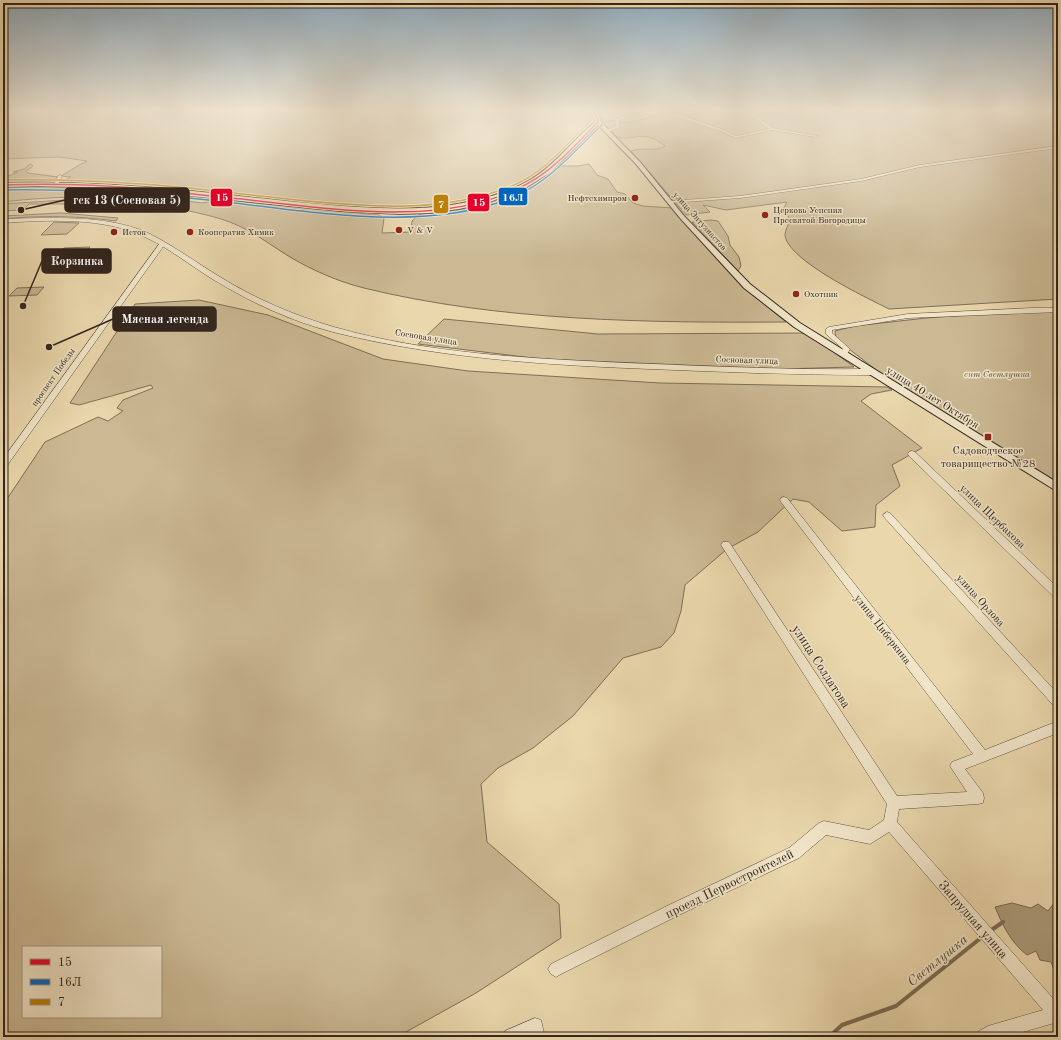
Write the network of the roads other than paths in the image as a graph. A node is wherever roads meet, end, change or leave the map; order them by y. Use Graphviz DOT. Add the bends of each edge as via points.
graph roads {
  1 [pos="560,159"];
  2 [pos="634,159"];
  3 [pos="974,159"];
  4 [pos="60,176"];
  5 [pos="56,184"];
  6 [pos="3,185"];
  7 [pos="670,202"];
  8 [pos="3,221"];
  9 [pos="162,244"];
  10 [pos="1058,310"];
  11 [pos="797,325"];
  12 [pos="844,355"];
  13 [pos="871,372"];
  14 [pos="912,454"];
  15 [pos="3,465"];
  16 [pos="1058,488"];
  17 [pos="784,500"];
  18 [pos="887,515"];
  19 [pos="726,545"];
  20 [pos="1058,594"];
  21 [pos="1058,702"];
  22 [pos="1058,727"];
  23 [pos="983,757"];
  24 [pos="894,803"];
  25 [pos="890,824"];
  26 [pos="556,969"];
  27 [pos="1058,1014"];
  28 [pos="511,1037"];
  29 [pos="537,1037"];
  30 [pos="985,1037"];
  1 -- 5 [label="main road" via="549,170 518,189 485,201 431,211 382,212 132,188"];
  2 -- 7 [label="main road, улица Энтузиастов"];
  3 -- 7 [label="street" via="920,166 861,180 740,197"];
  4 -- 5 [label="street"];
  5 -- 6 [label="main road"];
  7 -- 11 [label="main road, улица Энтузиастов" via="747,286"];
  8 -- 9 [label="street, Сосновая улица" via="54,219 109,223 147,235"];
  9 -- 13 [label="street, Сосновая улица" via="241,292 291,315 333,328 427,349 539,362 816,373"];
  9 -- 15 [label="street, проспект Победы"];
  10 -- 12 [label="street" via="908,316 829,328 828,334 847,349"];
  11 -- 12 [label="main road, улица 40 лет Октября"];
  12 -- 13 [label="main road, улица 40 лет Октября"];
  13 -- 16 [label="main road, улица 40 лет Октября"];
  14 -- 20 [label="street, улица Щербакова"];
  17 -- 23 [label="street, улица Циберкина"];
  18 -- 21 [label="street, улица Орлова"];
  19 -- 24 [label="street, улица Солдатова"];
  22 -- 23 [label="street"];
  23 -- 24 [label="street" via="956,766 978,798"];
  24 -- 25 [label="street"];
  25 -- 26 [label="street, проезд Первостроителей" via="870,837 824,828 794,853"];
  25 -- 27 [label="street, Запрудная улица"];
  27 -- 30 [label="street"];
  28 -- 29 [label="street" via="535,1026"];
}
